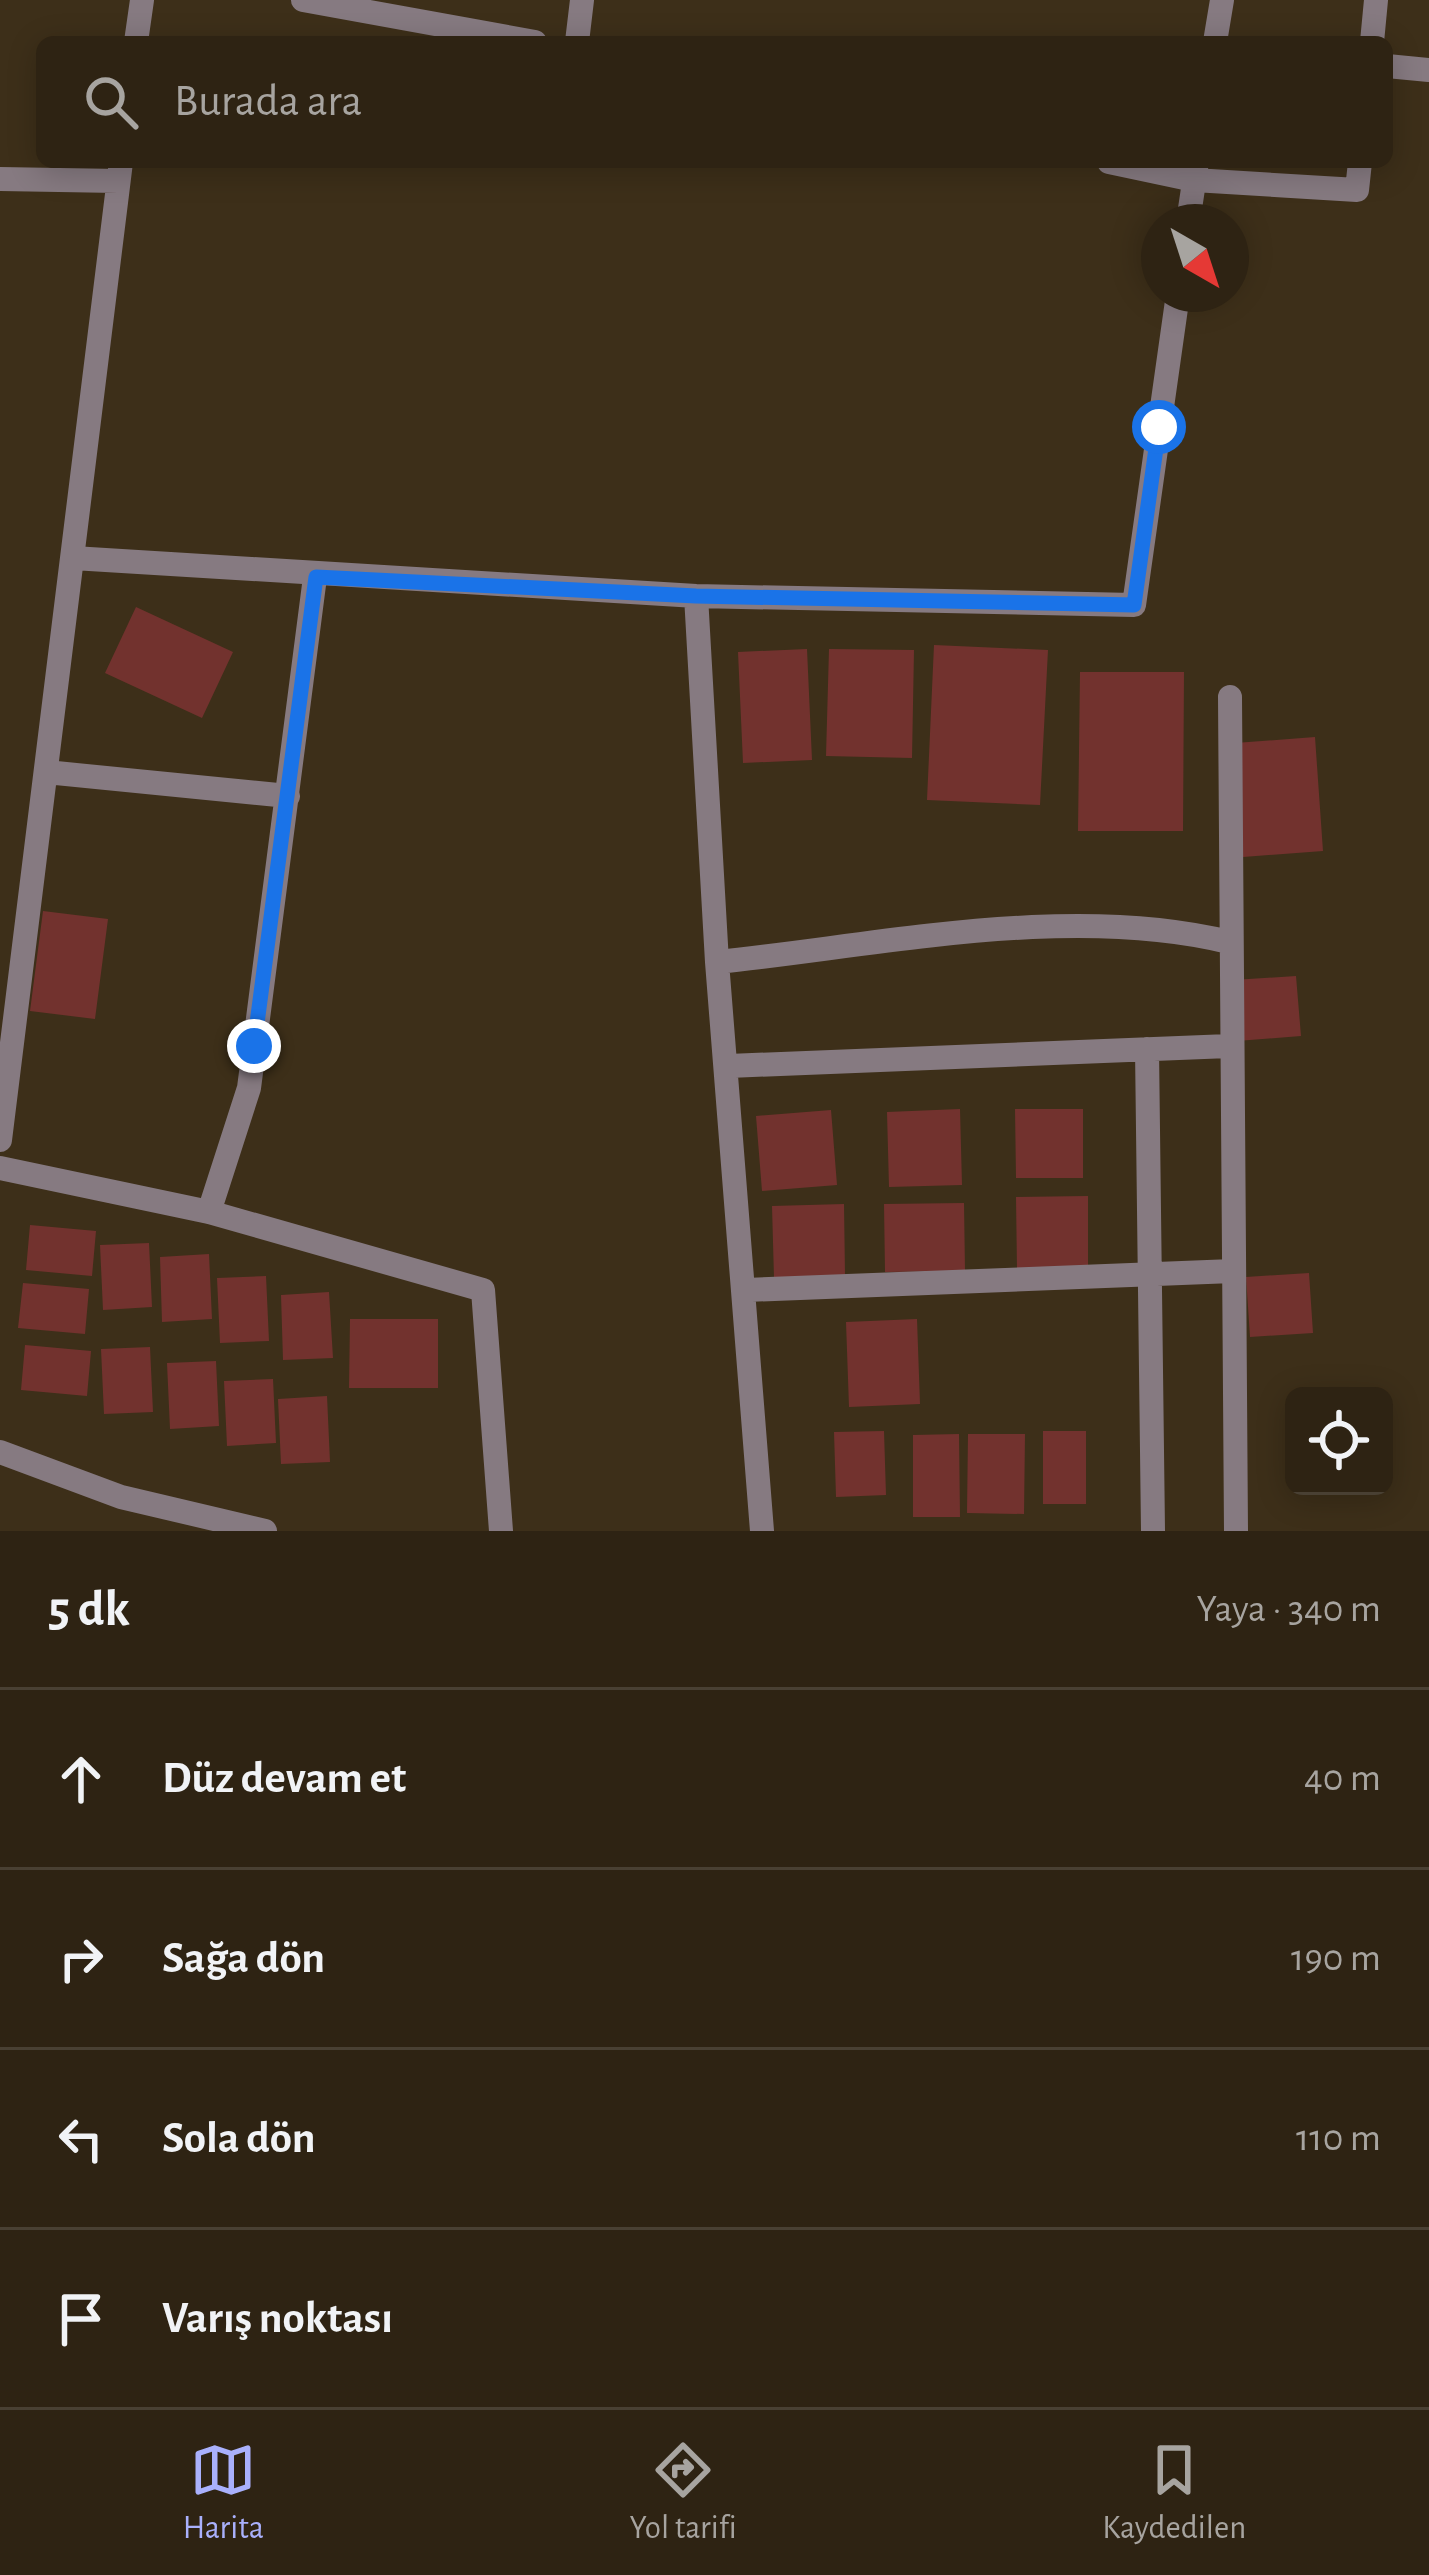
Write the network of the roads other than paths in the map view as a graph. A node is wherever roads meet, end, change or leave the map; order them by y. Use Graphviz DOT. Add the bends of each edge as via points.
graph roads {
  1 [pos="142,0"];
  2 [pos="303,0"];
  3 [pos="582,0"];
  4 [pos="1222,0"];
  5 [pos="1376,0"];
  6 [pos="137,36"];
  7 [pos="502,36"];
  8 [pos="578,36"];
  9 [pos="1216,36"];
  10 [pos="1373,36"];
  11 [pos="1393,67"];
  12 [pos="1429,70"];
  13 [pos="1359,168"];
  14 [pos="1196,171"];
  15 [pos="120,172"];
  16 [pos="0,179"];
  17 [pos="1191,204"];
  18 [pos="1175,312"];
  19 [pos="73,558"];
  20 [pos="316,577"];
  21 [pos="696,596"];
  22 [pos="1230,697"];
  23 [pos="46,772"];
  24 [pos="288,796"];
  25 [pos="1229,942"];
  26 [pos="717,962"];
  27 [pos="1229,1046"];
  28 [pos="1147,1049"];
  29 [pos="729,1066"];
  30 [pos="0,1140"];
  31 [pos="0,1168"];
  32 [pos="209,1212"];
  33 [pos="1233,1271"];
  34 [pos="1148,1274"];
  35 [pos="746,1290"];
  36 [pos="0,1452"];
  37 [pos="265,1531"];
  38 [pos="501,1531"];
  39 [pos="762,1531"];
  40 [pos="1153,1531"];
  41 [pos="1236,1531"];
  1 -- 6 [label="street"];
  2 -- 7 [label="street"];
  3 -- 8 [label="street"];
  4 -- 9 [label="street"];
  5 -- 10 [label="street"];
  11 -- 12 [label="street"];
  13 -- 14 [label="street" via="1357,190"];
  14 -- 17 [label="street"];
  15 -- 16 [label="street"];
  15 -- 19 [label="street"];
  18 -- 21 [label="street" via="1134,605"];
  19 -- 20 [label="street"];
  19 -- 23 [label="street"];
  20 -- 21 [label="street"];
  20 -- 24 [label="street"];
  21 -- 26 [label="street"];
  22 -- 25 [label="street"];
  23 -- 24 [label="street"];
  23 -- 30 [label="street"];
  24 -- 32 [label="street" via="249,1088"];
  25 -- 26 [label="street" via="1160,927 1078,923"];
  25 -- 27 [label="street"];
  26 -- 29 [label="street"];
  27 -- 28 [label="street"];
  27 -- 33 [label="street"];
  28 -- 29 [label="street"];
  28 -- 34 [label="street"];
  29 -- 35 [label="street"];
  31 -- 32 [label="street"];
  32 -- 38 [label="street" via="483,1290"];
  33 -- 34 [label="street"];
  33 -- 41 [label="street"];
  34 -- 35 [label="street"];
  34 -- 40 [label="street"];
  35 -- 39 [label="street"];
  36 -- 37 [label="street" via="121,1497"];
}
